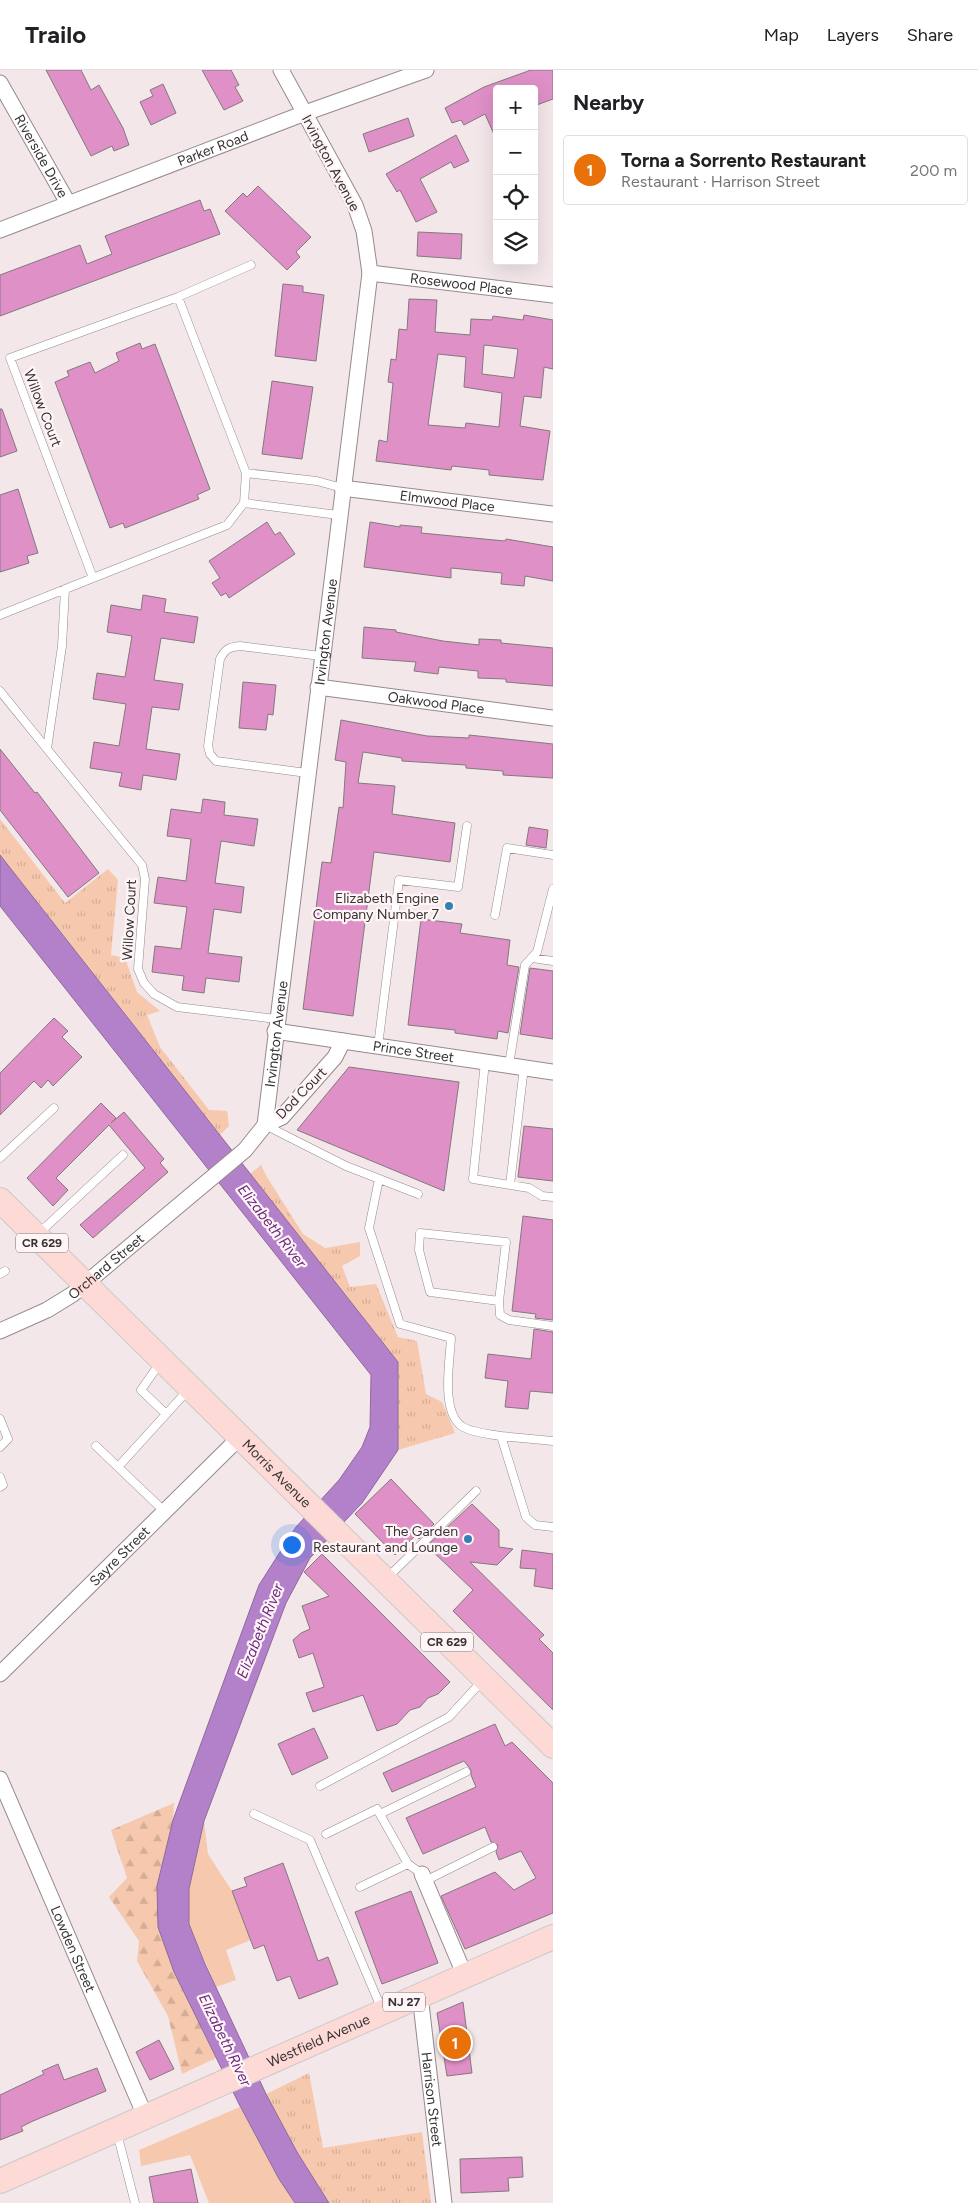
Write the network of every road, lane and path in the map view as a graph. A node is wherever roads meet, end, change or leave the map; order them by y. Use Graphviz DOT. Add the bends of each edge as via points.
graph roads {
  1 [pos="281,70"];
  2 [pos="426,70"];
  3 [pos="0,83"];
  4 [pos="305,113"];
  5 [pos="68,203"];
  6 [pos="0,230"];
  7 [pos="251,265"];
  8 [pos="370,273"];
  9 [pos="553,295"];
  10 [pos="178,297"];
  11 [pos="246,473"];
  12 [pos="342,488"];
  13 [pos="244,502"];
  14 [pos="553,514"];
  15 [pos="338,515"];
  16 [pos="93,578"];
  17 [pos="66,589"];
  18 [pos="0,615"];
  19 [pos="321,656"];
  20 [pos="318,687"];
  21 [pos="0,691"];
  22 [pos="553,718"];
  23 [pos="47,749"];
  24 [pos="307,772"];
  25 [pos="467,826"];
  26 [pos="553,855"];
  27 [pos="553,888"];
  28 [pos="495,915"];
  29 [pos="532,958"];
  30 [pos="553,961"];
  31 [pos="276,1025"];
  32 [pos="343,1041"];
  33 [pos="378,1046"];
  34 [pos="485,1062"];
  35 [pos="517,1066"];
  36 [pos="553,1072"];
  37 [pos="54,1108"];
  38 [pos="265,1125"];
  39 [pos="123,1155"];
  40 [pos="0,1158"];
  41 [pos="379,1179"];
  42 [pos="510,1185"];
  43 [pos="418,1194"];
  44 [pos="553,1197"];
  45 [pos="0,1200"];
  46 [pos="36,1236"];
  47 [pos="84,1285"];
  48 [pos="499,1301"];
  49 [pos="553,1326"];
  50 [pos="0,1331"];
  51 [pos="161,1361"];
  52 [pos="189,1389"];
  53 [pos="166,1414"];
  54 [pos="0,1419"];
  55 [pos="501,1436"];
  56 [pos="239,1438"];
  57 [pos="553,1441"];
  58 [pos="96,1446"];
  59 [pos="0,1447"];
  60 [pos="118,1467"];
  61 [pos="0,1477"];
  62 [pos="0,1487"];
  63 [pos="476,1492"];
  64 [pos="164,1511"];
  65 [pos="553,1527"];
  66 [pos="384,1580"];
  67 [pos="0,1674"];
  68 [pos="484,1678"];
  69 [pos="553,1746"];
  70 [pos="466,1772"];
  71 [pos="0,1779"];
  72 [pos="320,1786"];
  73 [pos="254,1814"];
  74 [pos="380,1814"];
  75 [pos="326,1834"];
  76 [pos="493,1847"];
  77 [pos="408,1864"];
  78 [pos="424,1877"];
  79 [pos="360,1887"];
  80 [pos="553,1937"];
  81 [pos="465,1976"];
  82 [pos="420,1995"];
  83 [pos="383,2012"];
  84 [pos="146,2118"];
  85 [pos="116,2131"];
  86 [pos="0,2181"];
  87 [pos="136,2203"];
  88 [pos="444,2203"];
  1 -- 4 [label="street, Irvington Avenue"];
  2 -- 4 [label="street, Parker Road"];
  3 -- 5 [label="street, Riverside Drive"];
  4 -- 5 [label="street, Parker Road"];
  4 -- 8 [label="street, Irvington Avenue" via="355,205 364,231"];
  5 -- 6 [label="street, Parker Road"];
  7 -- 10 [label="lane, Willow Court"];
  8 -- 9 [label="street, Rosewood Place"];
  8 -- 12 [label="street, Irvington Avenue"];
  10 -- 11 [label="lane"];
  10 -- 16 [label="lane, Willow Court" via="10,358"];
  11 -- 12 [label="lane" via="317,481"];
  11 -- 13 [label="lane"];
  12 -- 14 [label="street, Elmwood Place"];
  12 -- 15 [label="street, Irvington Avenue"];
  13 -- 15 [label="lane"];
  13 -- 16 [label="lane" via="227,525"];
  15 -- 19 [label="street, Irvington Avenue"];
  16 -- 17 [label="lane"];
  17 -- 18 [label="lane"];
  17 -- 23 [label="lane" via="62,646"];
  19 -- 20 [label="street, Irvington Avenue"];
  19 -- 24 [label="lane" via="240,646 223,652 208,746 216,761"];
  20 -- 22 [label="street, Oakwood Place"];
  20 -- 24 [label="street, Irvington Avenue"];
  21 -- 23 [label="lane, Willow Court"];
  23 -- 31 [label="lane, Willow Court" via="142,865 145,879 138,969 144,983 154,994 177,1006"];
  24 -- 31 [label="street, Irvington Avenue"];
  25 -- 33 [label="lane" via="458,887 400,880"];
  26 -- 28 [label="lane" via="507,848"];
  27 -- 29 [label="lane" via="537,952"];
  29 -- 30 [label="lane"];
  29 -- 35 [label="lane" via="525,965"];
  31 -- 32 [label="street, Prince Street"];
  31 -- 38 [label="street, Irvington Avenue"];
  32 -- 33 [label="street, Prince Street"];
  32 -- 38 [label="street, Dod Court" via="335,1057 282,1117"];
  33 -- 34 [label="street, Prince Street"];
  34 -- 35 [label="street, Prince Street"];
  34 -- 42 [label="lane" via="473,1179"];
  35 -- 36 [label="street, Prince Street"];
  35 -- 42 [label="lane"];
  37 -- 40 [label="lane"];
  38 -- 41 [label="lane"];
  38 -- 47 [label="street, Orchard Street" via="245,1150"];
  39 -- 46 [label="lane"];
  41 -- 43 [label="lane"];
  41 -- 55 [label="lane" via="369,1228 400,1324 451,1338 449,1410 464,1428"];
  42 -- 44 [label="lane"];
  45 -- 46 [label="main road, Morris Avenue / CR 629"];
  46 -- 47 [label="main road, Morris Avenue / CR 629"];
  47 -- 50 [label="street, Orchard Street" via="47,1310"];
  47 -- 51 [label="main road, Morris Avenue / CR 629"];
  48 -- 48 [label="lane" via="430,1292 419,1250 420,1233 506,1242"];
  48 -- 49 [label="lane" via="500,1315 509,1320"];
  51 -- 52 [label="main road, Morris Avenue / CR 629"];
  51 -- 53 [label="lane" via="141,1390"];
  52 -- 53 [label="lane"];
  52 -- 56 [label="main road, Morris Avenue / CR 629"];
  53 -- 60 [label="lane"];
  54 -- 59 [label="lane" via="8,1439"];
  55 -- 57 [label="lane"];
  55 -- 65 [label="lane" via="526,1517 535,1525"];
  56 -- 64 [label="street, Sayre Street"];
  56 -- 66 [label="main road, Morris Avenue / CR 629"];
  58 -- 60 [label="lane"];
  60 -- 64 [label="lane"];
  61 -- 62 [label="lane" via="3,1485"];
  63 -- 66 [label="lane"];
  64 -- 67 [label="street, Sayre Street"];
  66 -- 68 [label="main road, Morris Avenue / CR 629"];
  68 -- 69 [label="main road, Morris Avenue / CR 629"];
  68 -- 72 [label="lane" via="449,1717"];
  70 -- 74 [label="lane"];
  71 -- 84 [label="street, Lowden Street"];
  73 -- 83 [label="lane" via="310,1840"];
  74 -- 75 [label="lane" via="377,1809"];
  74 -- 77 [label="lane"];
  76 -- 78 [label="lane"];
  77 -- 78 [label="lane"];
  77 -- 79 [label="lane"];
  78 -- 81 [label="street"];
  80 -- 81 [label="main road, Westfield Avenue / NJ 27"];
  81 -- 82 [label="main road, Westfield Avenue / NJ 27"];
  82 -- 83 [label="main road, Westfield Avenue / NJ 27"];
  82 -- 88 [label="street, Harrison Street"];
  83 -- 84 [label="main road, Westfield Avenue / NJ 27"];
  84 -- 85 [label="main road, Westfield Avenue / NJ 27"];
  85 -- 86 [label="main road, Westfield Avenue / NJ 27"];
  85 -- 87 [label="lane"];
}
